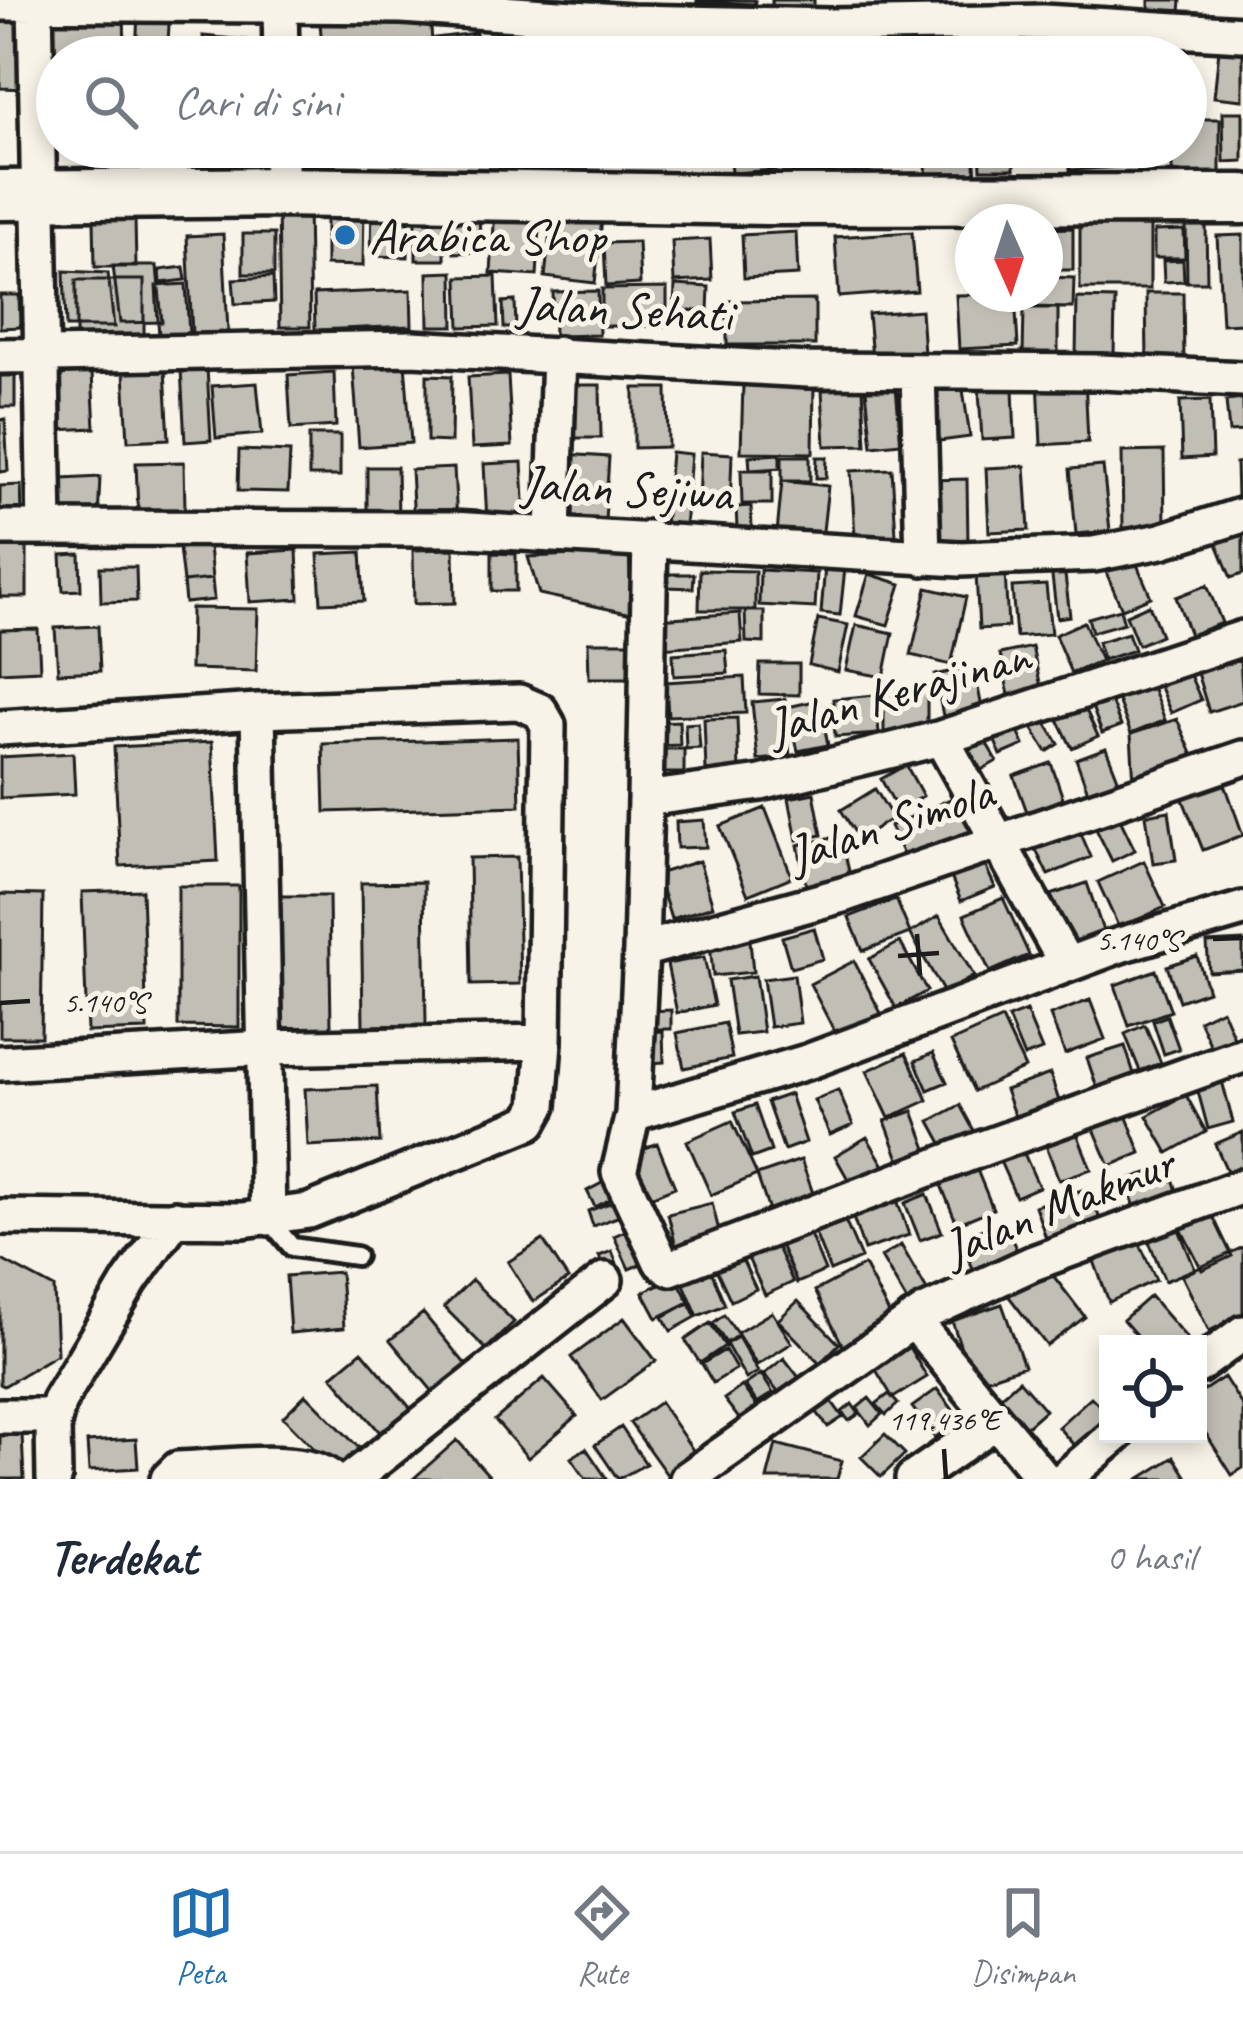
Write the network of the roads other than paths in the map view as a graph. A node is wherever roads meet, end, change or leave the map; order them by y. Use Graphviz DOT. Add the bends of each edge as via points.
graph roads {
  1 [pos="35,1"];
  2 [pos="0,4"];
  3 [pos="280,5"];
  4 [pos="631,11"];
  5 [pos="1243,34"];
  6 [pos="281,36"];
  7 [pos="281,170"];
  8 [pos="20,195"];
  9 [pos="1243,199"];
  10 [pos="559,353"];
  11 [pos="0,356"];
  12 [pos="42,356"];
  13 [pos="918,370"];
  14 [pos="1243,379"];
  15 [pos="1243,515"];
  16 [pos="0,528"];
  17 [pos="45,528"];
  18 [pos="553,533"];
  19 [pos="650,538"];
  20 [pos="923,558"];
  21 [pos="1243,638"];
  22 [pos="258,711"];
  23 [pos="0,728"];
  24 [pos="941,738"];
  25 [pos="1243,758"];
  26 [pos="645,799"];
  27 [pos="996,842"];
  28 [pos="1243,909"];
  29 [pos="640,950"];
  30 [pos="1067,965"];
  31 [pos="544,1042"];
  32 [pos="266,1048"];
  33 [pos="1243,1055"];
  34 [pos="0,1063"];
  35 [pos="633,1114"];
  36 [pos="1243,1186"];
  37 [pos="0,1217"];
  38 [pos="268,1217"];
  39 [pos="175,1218"];
  40 [pos="356,1256"];
  41 [pos="605,1280"];
  42 [pos="913,1319"];
  43 [pos="1243,1334"];
  44 [pos="1207,1360"];
  45 [pos="0,1416"];
  46 [pos="54,1416"];
  47 [pos="994,1423"];
  48 [pos="1106,1443"];
  49 [pos="690,1478"];
  50 [pos="54,1479"];
  51 [pos="168,1479"];
  52 [pos="332,1479"];
  53 [pos="352,1479"];
  54 [pos="913,1479"];
  55 [pos="1044,1479"];
  56 [pos="1064,1479"];
  1 -- 2 [label="street"];
  1 -- 3 [label="street"];
  1 -- 8 [label="street"];
  3 -- 4 [label="street"];
  3 -- 6 [label="street"];
  4 -- 5 [label="street" via="830,26 1023,22"];
  7 -- 8 [label="street"];
  7 -- 9 [label="street" via="769,200"];
  8 -- 12 [label="street"];
  10 -- 12 [label="street, Jalan Sehati" via="354,347"];
  10 -- 13 [label="street, Jalan Sehati"];
  10 -- 18 [label="street"];
  11 -- 12 [label="street, Jalan Sehati"];
  12 -- 17 [label="street"];
  13 -- 14 [label="street, Jalan Sehati"];
  13 -- 20 [label="street"];
  15 -- 20 [label="street, Jalan Sejiwa" via="1094,554"];
  16 -- 17 [label="street, Jalan Sejiwa"];
  17 -- 18 [label="street, Jalan Sejiwa"];
  18 -- 19 [label="street, Jalan Sejiwa"];
  19 -- 20 [label="street, Jalan Sejiwa"];
  19 -- 26 [label="street"];
  21 -- 24 [label="street, Jalan Kerajinan"];
  22 -- 23 [label="street"];
  22 -- 31 [label="street" via="519,702 545,718"];
  22 -- 32 [label="street"];
  24 -- 26 [label="street, Jalan Kerajinan" via="773,780"];
  24 -- 27 [label="street"];
  25 -- 27 [label="street, Jalan Simola"];
  26 -- 29 [label="street"];
  27 -- 29 [label="street, Jalan Simola" via="846,894"];
  27 -- 30 [label="street"];
  28 -- 30 [label="street"];
  29 -- 35 [label="street"];
  30 -- 35 [label="street" via="810,1061"];
  31 -- 32 [label="street"];
  31 -- 38 [label="street" via="539,1106 530,1122 339,1201"];
  32 -- 34 [label="street"];
  32 -- 38 [label="street"];
  33 -- 35 [label="street" via="670,1268 619,1172"];
  36 -- 42 [label="street, Jalan Makmur" via="1034,1263"];
  37 -- 39 [label="street"];
  38 -- 39 [label="street"];
  38 -- 40 [label="lane" via="292,1247"];
  39 -- 46 [label="street" via="111,1311"];
  41 -- 53 [label="street"];
  42 -- 47 [label="street, Jalan Makmur"];
  42 -- 49 [label="street, Jalan Makmur"];
  43 -- 44 [label="street"];
  45 -- 46 [label="street"];
  46 -- 50 [label="street"];
  47 -- 54 [label="street"];
  47 -- 55 [label="street, Jalan Makmur"];
  48 -- 56 [label="street"];
  51 -- 52 [label="street" via="178,1469 297,1465"];
}
